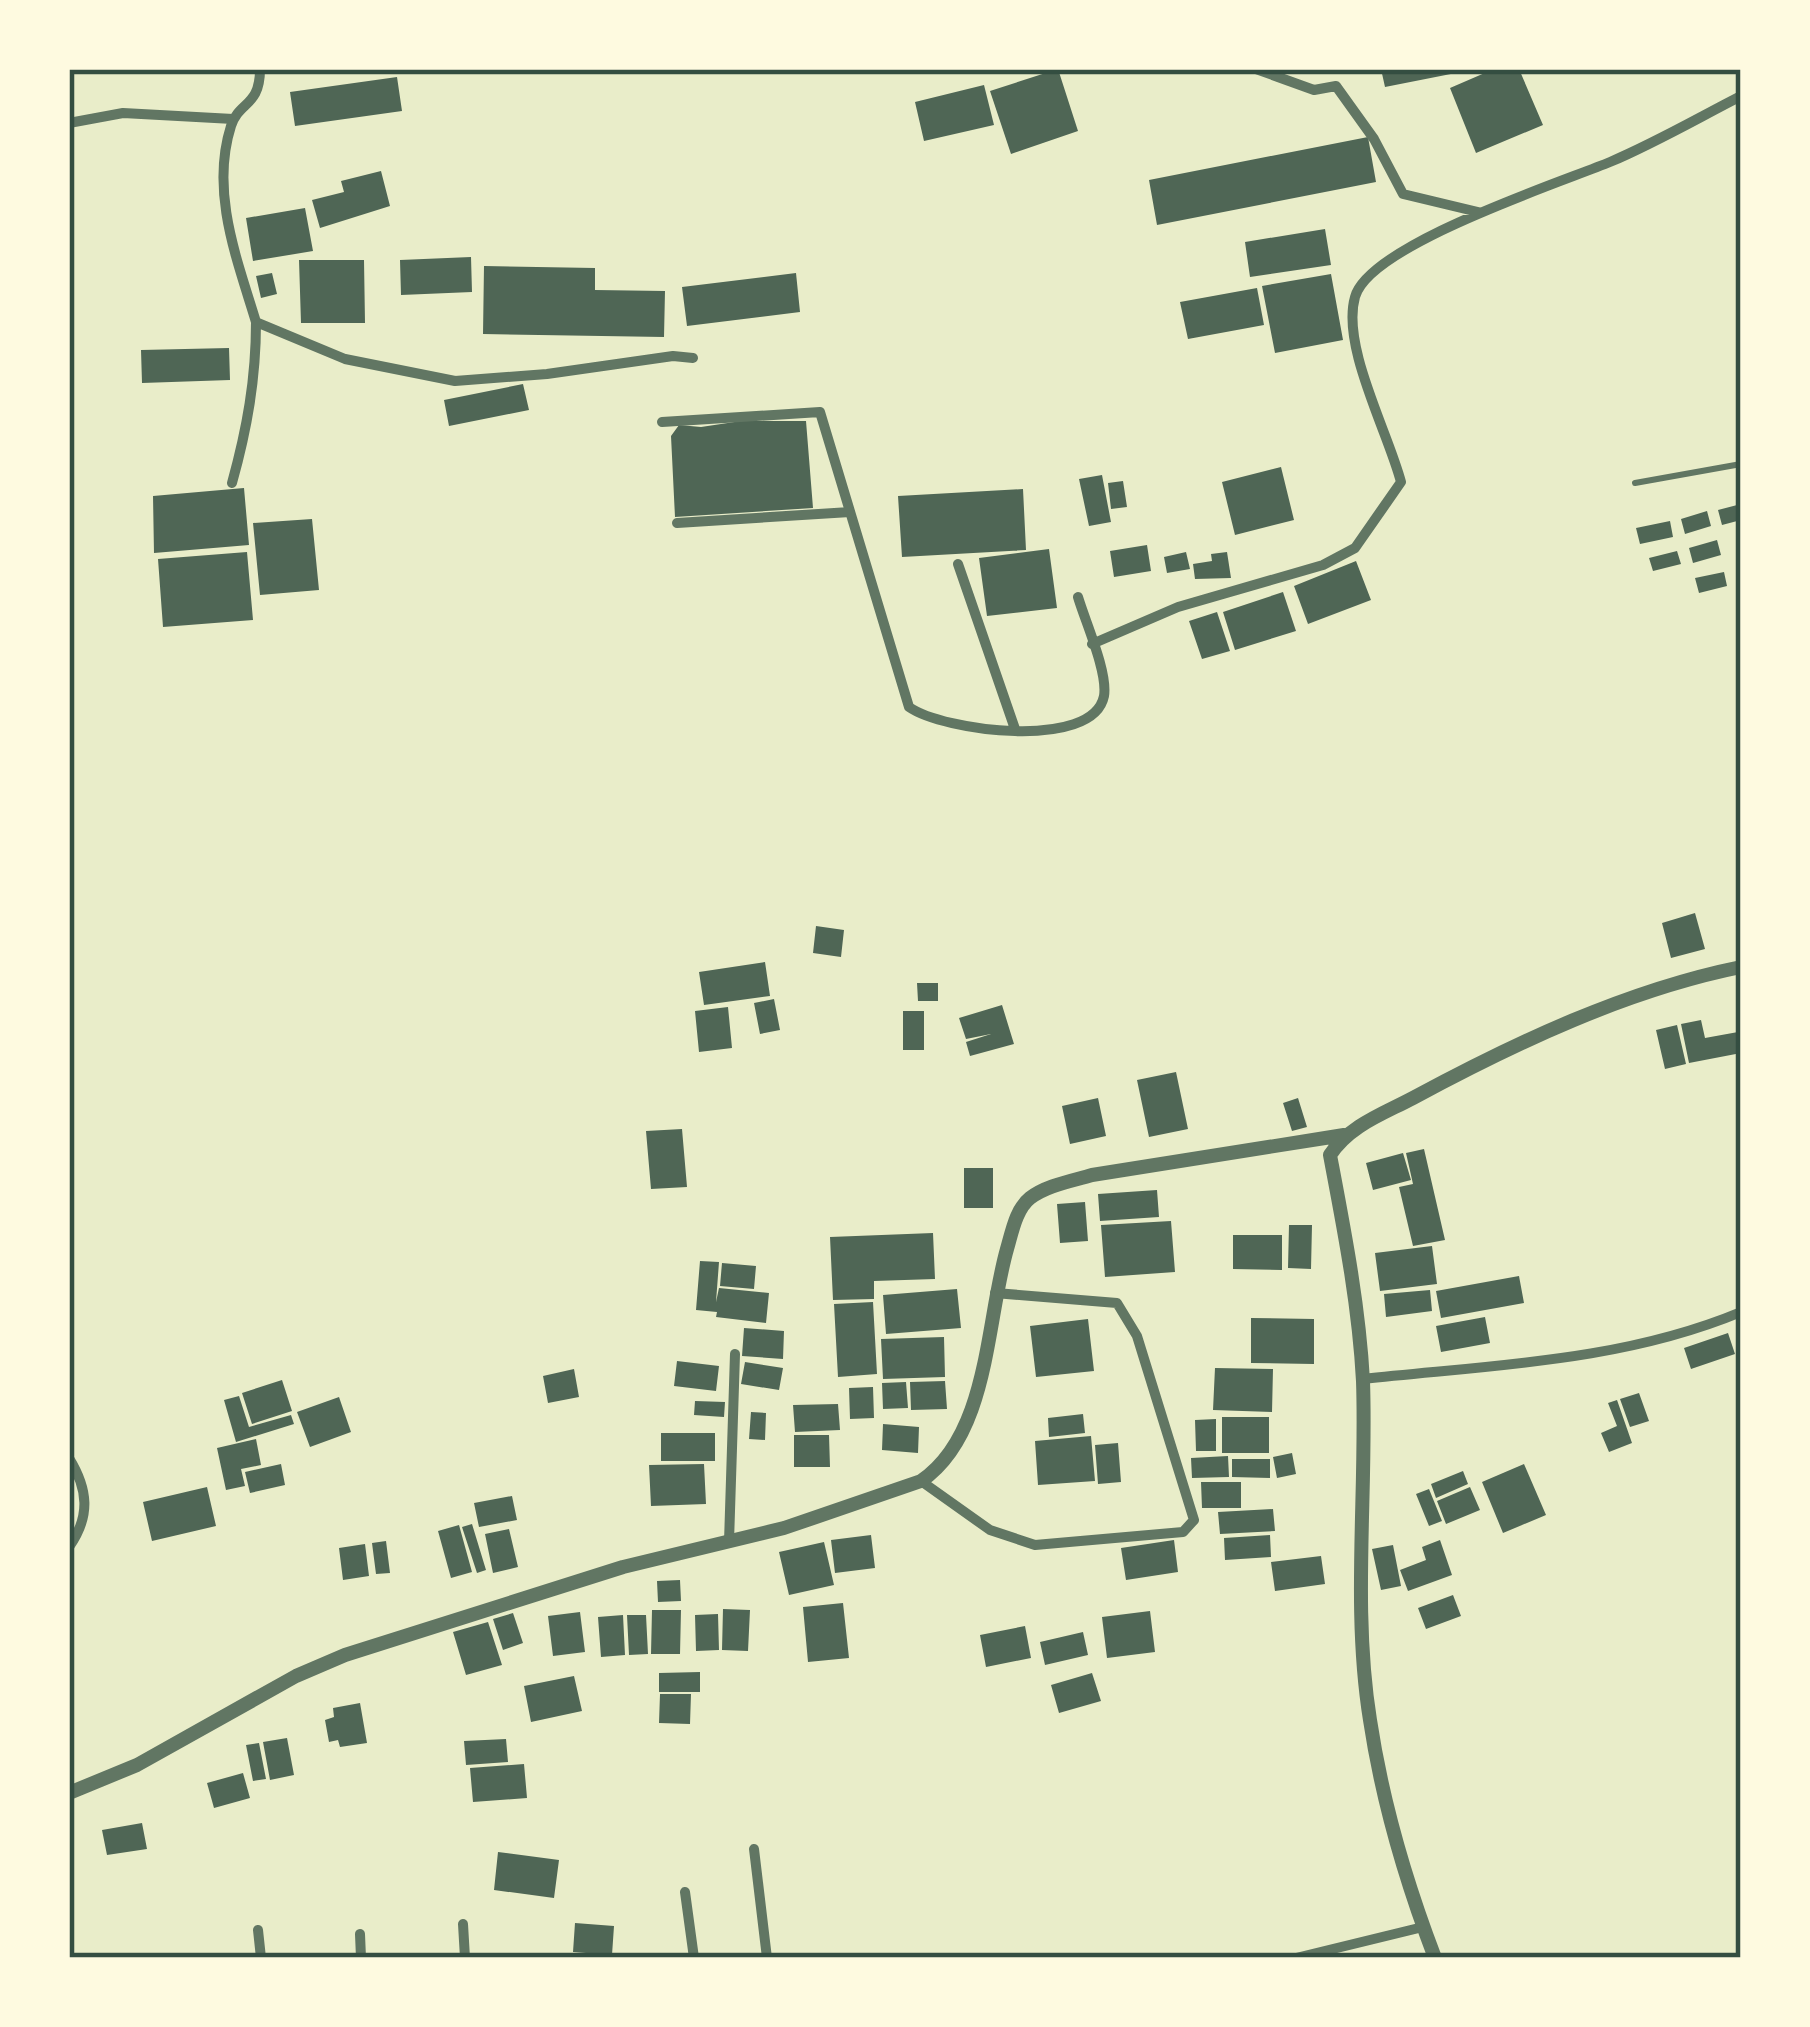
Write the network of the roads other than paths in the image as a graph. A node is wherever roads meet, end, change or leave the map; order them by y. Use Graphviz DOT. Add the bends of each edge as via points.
graph roads {
  1 [pos="260,69"];
  2 [pos="1256,69"];
  3 [pos="1741,96"];
  4 [pos="233,119"];
  5 [pos="69,122"];
  6 [pos="1478,212"];
  7 [pos="256,322"];
  8 [pos="693,358"];
  9 [pos="662,422"];
  10 [pos="1741,464"];
  11 [pos="232,483"];
  12 [pos="1635,483"];
  13 [pos="850,512"];
  14 [pos="677,523"];
  15 [pos="958,563"];
  16 [pos="1078,597"];
  17 [pos="1092,644"];
  18 [pos="1016,729"];
  19 [pos="1741,968"];
  20 [pos="1344,1135"];
  21 [pos="995,1293"];
  22 [pos="1741,1312"];
  23 [pos="735,1354"];
  24 [pos="1363,1379"];
  25 [pos="69,1458"];
  26 [pos="921,1481"];
  27 [pos="729,1542"];
  28 [pos="69,1547"];
  29 [pos="69,1793"];
  30 [pos="754,1849"];
  31 [pos="685,1892"];
  32 [pos="463,1924"];
  33 [pos="1423,1927"];
  34 [pos="258,1930"];
  35 [pos="360,1934"];
  36 [pos="261,1958"];
  37 [pos="361,1958"];
  38 [pos="465,1958"];
  39 [pos="694,1958"];
  40 [pos="767,1958"];
  41 [pos="1296,1958"];
  42 [pos="1435,1958"];
  1 -- 4 [label="street" via="257,94"];
  2 -- 6 [label="street" via="1314,90 1336,86 1403,194"];
  3 -- 6 [label="street" via="1613,161"];
  4 -- 5 [label="street" via="123,112"];
  4 -- 7 [label="street" via="224,202"];
  6 -- 17 [label="street" via="1371,272 1355,296 1355,341 1401,482 1355,548"];
  7 -- 8 [label="street" via="345,359 455,381"];
  7 -- 11 [label="street" via="249,422"];
  9 -- 13 [label="street" via="820,412"];
  10 -- 12 [label="lane"];
  13 -- 14 [label="street"];
  13 -- 18 [label="street" via="909,707 979,730"];
  15 -- 18 [label="street"];
  16 -- 17 [label="street"];
  17 -- 18 [label="street" via="1104,700 1089,718 1064,728"];
  19 -- 20 [label="street" via="1619,1003 1468,1068"];
  20 -- 21 [label="street" via="1057,1185 1029,1199 1017,1216"];
  20 -- 24 [label="street" via="1330,1155"];
  21 -- 26 [label="street" via="964,1431"];
  21 -- 26 [label="street" via="1105,1300 1126,1313 1194,1520 1183,1532 1035,1546 990,1530"];
  22 -- 24 [label="street" via="1606,1353"];
  23 -- 27 [label="street"];
  24 -- 33 [label="street" via="1370,1719"];
  25 -- 28 [label="street" via="87,1512"];
  26 -- 27 [label="street"];
  27 -- 29 [label="street" via="345,1654 154,1757"];
  30 -- 40 [label="street"];
  31 -- 39 [label="street"];
  32 -- 38 [label="street"];
  33 -- 41 [label="street"];
  33 -- 42 [label="street"];
  34 -- 36 [label="street"];
  35 -- 37 [label="street"];
}
